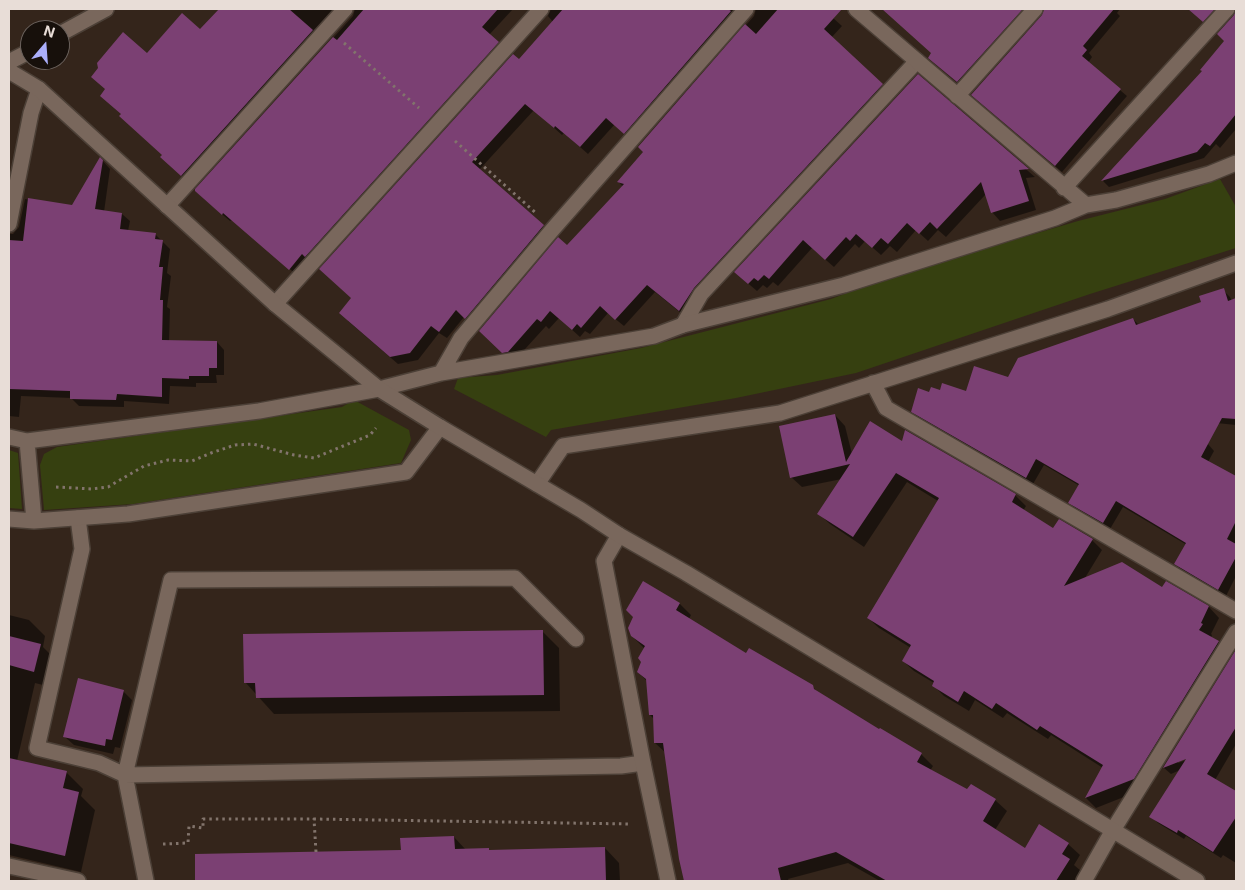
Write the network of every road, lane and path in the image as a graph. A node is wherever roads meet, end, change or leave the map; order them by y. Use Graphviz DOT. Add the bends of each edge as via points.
graph roads {
  1 [pos="106,9"];
  2 [pos="345,9"];
  3 [pos="541,9"];
  4 [pos="746,9"];
  5 [pos="856,9"];
  6 [pos="1035,9"];
  7 [pos="1227,9"];
  8 [pos="70,29"];
  9 [pos="328,29"];
  10 [pos="917,61"];
  11 [pos="9,71"];
  12 [pos="39,89"];
  13 [pos="958,96"];
  14 [pos="437,124"];
  15 [pos="1236,163"];
  16 [pos="1064,188"];
  17 [pos="1086,205"];
  18 [pos="167,206"];
  19 [pos="9,224"];
  20 [pos="553,229"];
  21 [pos="1236,263"];
  22 [pos="275,304"];
  23 [pos="683,326"];
  24 [pos="441,372"];
  25 [pos="873,383"];
  26 [pos="380,389"];
  27 [pos="376,428"];
  28 [pos="440,428"];
  29 [pos="9,437"];
  30 [pos="27,441"];
  31 [pos="537,484"];
  32 [pos="48,486"];
  33 [pos="78,518"];
  34 [pos="9,519"];
  35 [pos="34,521"];
  36 [pos="618,535"];
  37 [pos="1236,611"];
  38 [pos="1236,632"];
  39 [pos="576,639"];
  40 [pos="643,763"];
  41 [pos="125,775"];
  42 [pos="314,819"];
  43 [pos="634,824"];
  44 [pos="1114,830"];
  45 [pos="162,844"];
  46 [pos="316,852"];
  47 [pos="9,866"];
  48 [pos="78,881"];
  49 [pos="146,881"];
  50 [pos="668,881"];
  51 [pos="1084,881"];
  52 [pos="1197,881"];
  1 -- 8 [label="street"];
  2 -- 9 [label="street"];
  3 -- 14 [label="street"];
  4 -- 20 [label="street"];
  5 -- 10 [label="street"];
  6 -- 13 [label="street"];
  7 -- 16 [label="street"];
  9 -- 14 [label="path"];
  9 -- 18 [label="street"];
  10 -- 13 [label="street"];
  10 -- 23 [label="street" via="701,294"];
  11 -- 12 [label="street"];
  12 -- 18 [label="street"];
  12 -- 19 [label="street"];
  13 -- 16 [label="street"];
  14 -- 20 [label="path"];
  14 -- 22 [label="street"];
  15 -- 17 [label="street" via="1116,200"];
  16 -- 17 [label="street"];
  17 -- 23 [label="street" via="1055,218 844,285"];
  18 -- 22 [label="street"];
  20 -- 24 [label="street" via="461,338"];
  21 -- 25 [label="street" via="1108,309"];
  22 -- 26 [label="street"];
  23 -- 24 [label="street" via="654,336"];
  24 -- 26 [label="street"];
  25 -- 31 [label="street" via="780,413 563,446"];
  25 -- 37 [label="street" via="886,408"];
  26 -- 28 [label="street"];
  26 -- 30 [label="street" via="259,410"];
  27 -- 32 [label="path" via="370,435 314,458 294,456 253,444 235,445 192,461 168,460 144,466 108,486"];
  28 -- 31 [label="street"];
  28 -- 33 [label="street" via="406,472 128,514"];
  29 -- 30 [label="street"];
  30 -- 35 [label="street"];
  31 -- 36 [label="street"];
  33 -- 35 [label="street"];
  33 -- 41 [label="street" via="82,549 37,748 99,763"];
  34 -- 35 [label="street"];
  36 -- 40 [label="street" via="604,560"];
  36 -- 44 [label="street"];
  38 -- 44 [label="street"];
  39 -- 41 [label="street" via="516,578 172,580"];
  40 -- 41 [label="street" via="590,767"];
  40 -- 50 [label="street"];
  41 -- 49 [label="street"];
  42 -- 43 [label="path"];
  42 -- 45 [label="path" via="203,819 203,828 189,826 188,843"];
  42 -- 46 [label="path"];
  44 -- 51 [label="street"];
  44 -- 52 [label="street"];
  47 -- 48 [label="street"];
}
